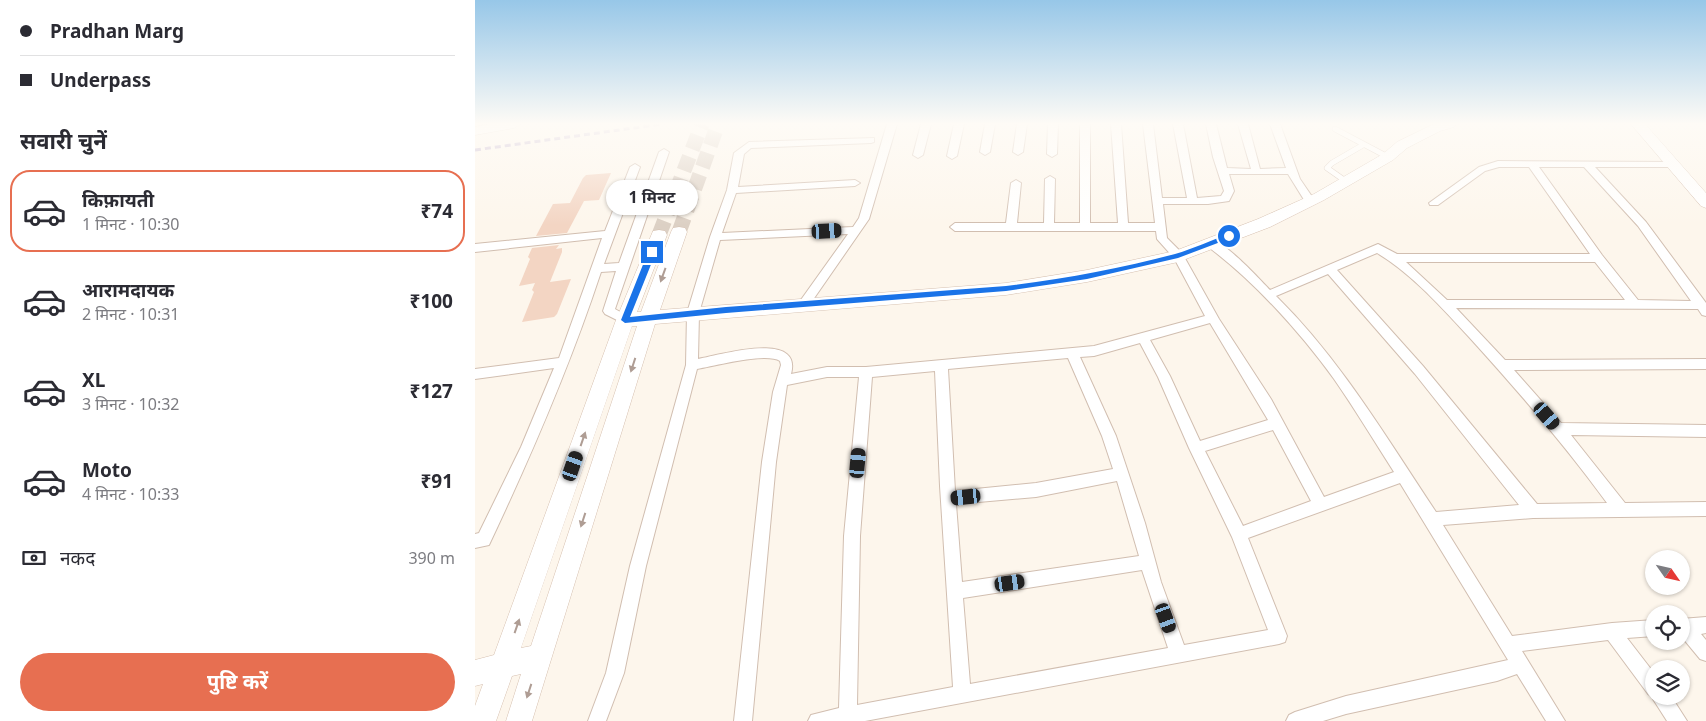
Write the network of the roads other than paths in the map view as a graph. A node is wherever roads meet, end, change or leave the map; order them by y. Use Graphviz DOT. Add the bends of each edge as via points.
graph roads {
  1 [pos="663,158"];
  2 [pos="738,158"];
  3 [pos="882,158"];
  4 [pos="1085,158"];
  5 [pos="1118,158"];
  6 [pos="1152,158"];
  7 [pos="1185,158"];
  8 [pos="1218,158"];
  9 [pos="1252,158"];
  10 [pos="1287,158"];
  11 [pos="1341,158"];
  12 [pos="1387,158"];
  13 [pos="1667,158"];
  14 [pos="1531,163"];
  15 [pos="1587,164"];
  16 [pos="1673,164"];
  17 [pos="635,167"];
  18 [pos="1223,170"];
  19 [pos="1292,171"];
  20 [pos="1256,172"];
  21 [pos="1050,179"];
  22 [pos="1347,182"];
  23 [pos="855,183"];
  24 [pos="1016,184"];
  25 [pos="732,190"];
  26 [pos="1157,201"];
  27 [pos="1193,201"];
  28 [pos="1310,201"];
  29 [pos="1434,203"];
  30 [pos="1706,203"];
  31 [pos="1011,226"];
  32 [pos="1049,226"];
  33 [pos="1085,226"];
  34 [pos="1123,226"];
  35 [pos="955,227"];
  36 [pos="1160,227"];
  37 [pos="856,230"];
  38 [pos="679,232"];
  39 [pos="608,234"];
  40 [pos="659,235"];
  41 [pos="715,237"];
  42 [pos="1211,243"];
  43 [pos="475,248"];
  44 [pos="1178,256"];
  45 [pos="1395,258"];
  46 [pos="1598,258"];
  47 [pos="623,266"];
  48 [pos="596,269"];
  49 [pos="1330,269"];
  50 [pos="1268,295"];
  51 [pos="804,304"];
  52 [pos="1445,304"];
  53 [pos="1634,304"];
  54 [pos="1703,308"];
  55 [pos="693,313"];
  56 [pos="648,318"];
  57 [pos="1213,318"];
  58 [pos="625,320"];
  59 [pos="1143,338"];
  60 [pos="1072,353"];
  61 [pos="563,362"];
  62 [pos="941,364"];
  63 [pos="1706,364"];
  64 [pos="691,365"];
  65 [pos="1502,365"];
  66 [pos="866,372"];
  67 [pos="475,374"];
  68 [pos="783,381"];
  69 [pos="1276,423"];
  70 [pos="1559,429"];
  71 [pos="1706,431"];
  72 [pos="1196,448"];
  73 [pos="1122,474"];
  74 [pos="1404,475"];
  75 [pos="948,498"];
  76 [pos="1321,505"];
  77 [pos="1706,509"];
  78 [pos="1621,510"];
  79 [pos="1533,511"];
  80 [pos="1433,519"];
  81 [pos="1239,534"];
  82 [pos="475,541"];
  83 [pos="1148,562"];
  84 [pos="954,590"];
  85 [pos="1706,625"];
  86 [pos="1690,626"];
  87 [pos="1645,629"];
  88 [pos="1612,631"];
  89 [pos="1690,634"];
  90 [pos="1508,645"];
  91 [pos="1706,653"];
  92 [pos="1179,654"];
  93 [pos="540,656"];
  94 [pos="1520,664"];
  95 [pos="503,667"];
  96 [pos="475,673"];
  97 [pos="1645,676"];
  98 [pos="962,694"];
  99 [pos="1666,705"];
  100 [pos="848,715"];
  101 [pos="483,721"];
  102 [pos="519,721"];
  103 [pos="597,721"];
  104 [pos="743,721"];
  105 [pos="817,721"];
  106 [pos="1295,721"];
  107 [pos="1556,721"];
  108 [pos="1677,721"];
  1 -- 47 [label="street"];
  2 -- 25 [label="street"];
  3 -- 37 [label="street" via="864,219"];
  4 -- 33 [label="street"];
  5 -- 34 [label="street"];
  6 -- 26 [label="street"];
  7 -- 27 [label="street"];
  8 -- 18 [label="street"];
  9 -- 20 [label="street"];
  10 -- 19 [label="street"];
  11 -- 22 [label="lane" via="1327,168"];
  12 -- 22 [label="street"];
  13 -- 16 [label="street"];
  14 -- 15 [label="street"];
  14 -- 29 [label="street" via="1498,164 1482,169"];
  14 -- 46 [label="street"];
  15 -- 16 [label="street"];
  15 -- 54 [label="street" via="1642,224"];
  16 -- 30 [label="street"];
  17 -- 39 [label="street"];
  18 -- 20 [label="street"];
  18 -- 27 [label="street" via="1229,191 1225,199"];
  19 -- 20 [label="street"];
  19 -- 28 [label="street"];
  21 -- 32 [label="street"];
  22 -- 28 [label="street"];
  23 -- 25 [label="street"];
  24 -- 31 [label="street"];
  25 -- 41 [label="street"];
  26 -- 27 [label="street"];
  26 -- 36 [label="street"];
  28 -- 42 [label="street" via="1264,224"];
  31 -- 32 [label="street"];
  31 -- 35 [label="street"];
  32 -- 33 [label="street"];
  33 -- 34 [label="street"];
  34 -- 36 [label="street"];
  36 -- 44 [label="street" via="1162,239"];
  37 -- 41 [label="street"];
  37 -- 51 [label="street"];
  38 -- 56 [label="street, one-way"];
  39 -- 43 [label="street"];
  39 -- 48 [label="street"];
  40 -- 58 [label="street"];
  41 -- 55 [label="street"];
  42 -- 44 [label="street"];
  42 -- 50 [label="street"];
  44 -- 51 [label="street" via="1014,288"];
  44 -- 57 [label="street"];
  45 -- 46 [label="street"];
  45 -- 49 [label="street" via="1378,248"];
  45 -- 52 [label="street"];
  46 -- 53 [label="street"];
  47 -- 48 [label="street"];
  47 -- 58 [label="street" via="609,311"];
  48 -- 61 [label="street"];
  49 -- 50 [label="street"];
  49 -- 79 [label="street" via="1419,370"];
  50 -- 74 [label="street" via="1338,375"];
  51 -- 55 [label="street"];
  52 -- 53 [label="street"];
  52 -- 65 [label="street"];
  53 -- 54 [label="street"];
  55 -- 56 [label="street"];
  55 -- 64 [label="street"];
  56 -- 58 [label="street"];
  56 -- 93 [label="street, one-way"];
  57 -- 59 [label="street"];
  57 -- 69 [label="street"];
  95 -- 58 [label="street, one-way"];
  59 -- 60 [label="street" via="1094,351"];
  59 -- 72 [label="street"];
  60 -- 62 [label="street"];
  60 -- 73 [label="street"];
  61 -- 67 [label="street"];
  61 -- 82 [label="street" via="484,540"];
  62 -- 66 [label="street"];
  62 -- 75 [label="street"];
  63 -- 65 [label="street"];
  64 -- 68 [label="street" via="777,353 785,358 787,365"];
  64 -- 103 [label="street" via="638,566 615,673"];
  65 -- 70 [label="street"];
  66 -- 68 [label="street" via="827,372"];
  66 -- 100 [label="street" via="852,536"];
  68 -- 104 [label="street" via="769,462"];
  69 -- 72 [label="street"];
  69 -- 76 [label="street"];
  70 -- 71 [label="street"];
  70 -- 78 [label="street"];
  72 -- 81 [label="street"];
  73 -- 75 [label="street" via="1036,490"];
  73 -- 83 [label="street"];
  74 -- 76 [label="street"];
  74 -- 80 [label="street"];
  75 -- 84 [label="street"];
  76 -- 81 [label="street"];
  77 -- 78 [label="street"];
  78 -- 79 [label="street"];
  79 -- 80 [label="street"];
  80 -- 90 [label="street"];
  81 -- 92 [label="street" via="1279,636"];
  83 -- 84 [label="street"];
  83 -- 92 [label="street"];
  84 -- 98 [label="street"];
  85 -- 86 [label="street"];
  87 -- 88 [label="street"];
  88 -- 90 [label="street"];
  88 -- 97 [label="street"];
  89 -- 91 [label="street"];
  90 -- 94 [label="street"];
  92 -- 98 [label="street"];
  93 -- 95 [label="street"];
  93 -- 102 [label="street, one-way"];
  94 -- 106 [label="street" via="1497,672 1346,705"];
  94 -- 107 [label="street"];
  95 -- 96 [label="street"];
  95 -- 101 [label="street"];
  98 -- 100 [label="street"];
  99 -- 108 [label="street"];
  100 -- 105 [label="street"];
}
